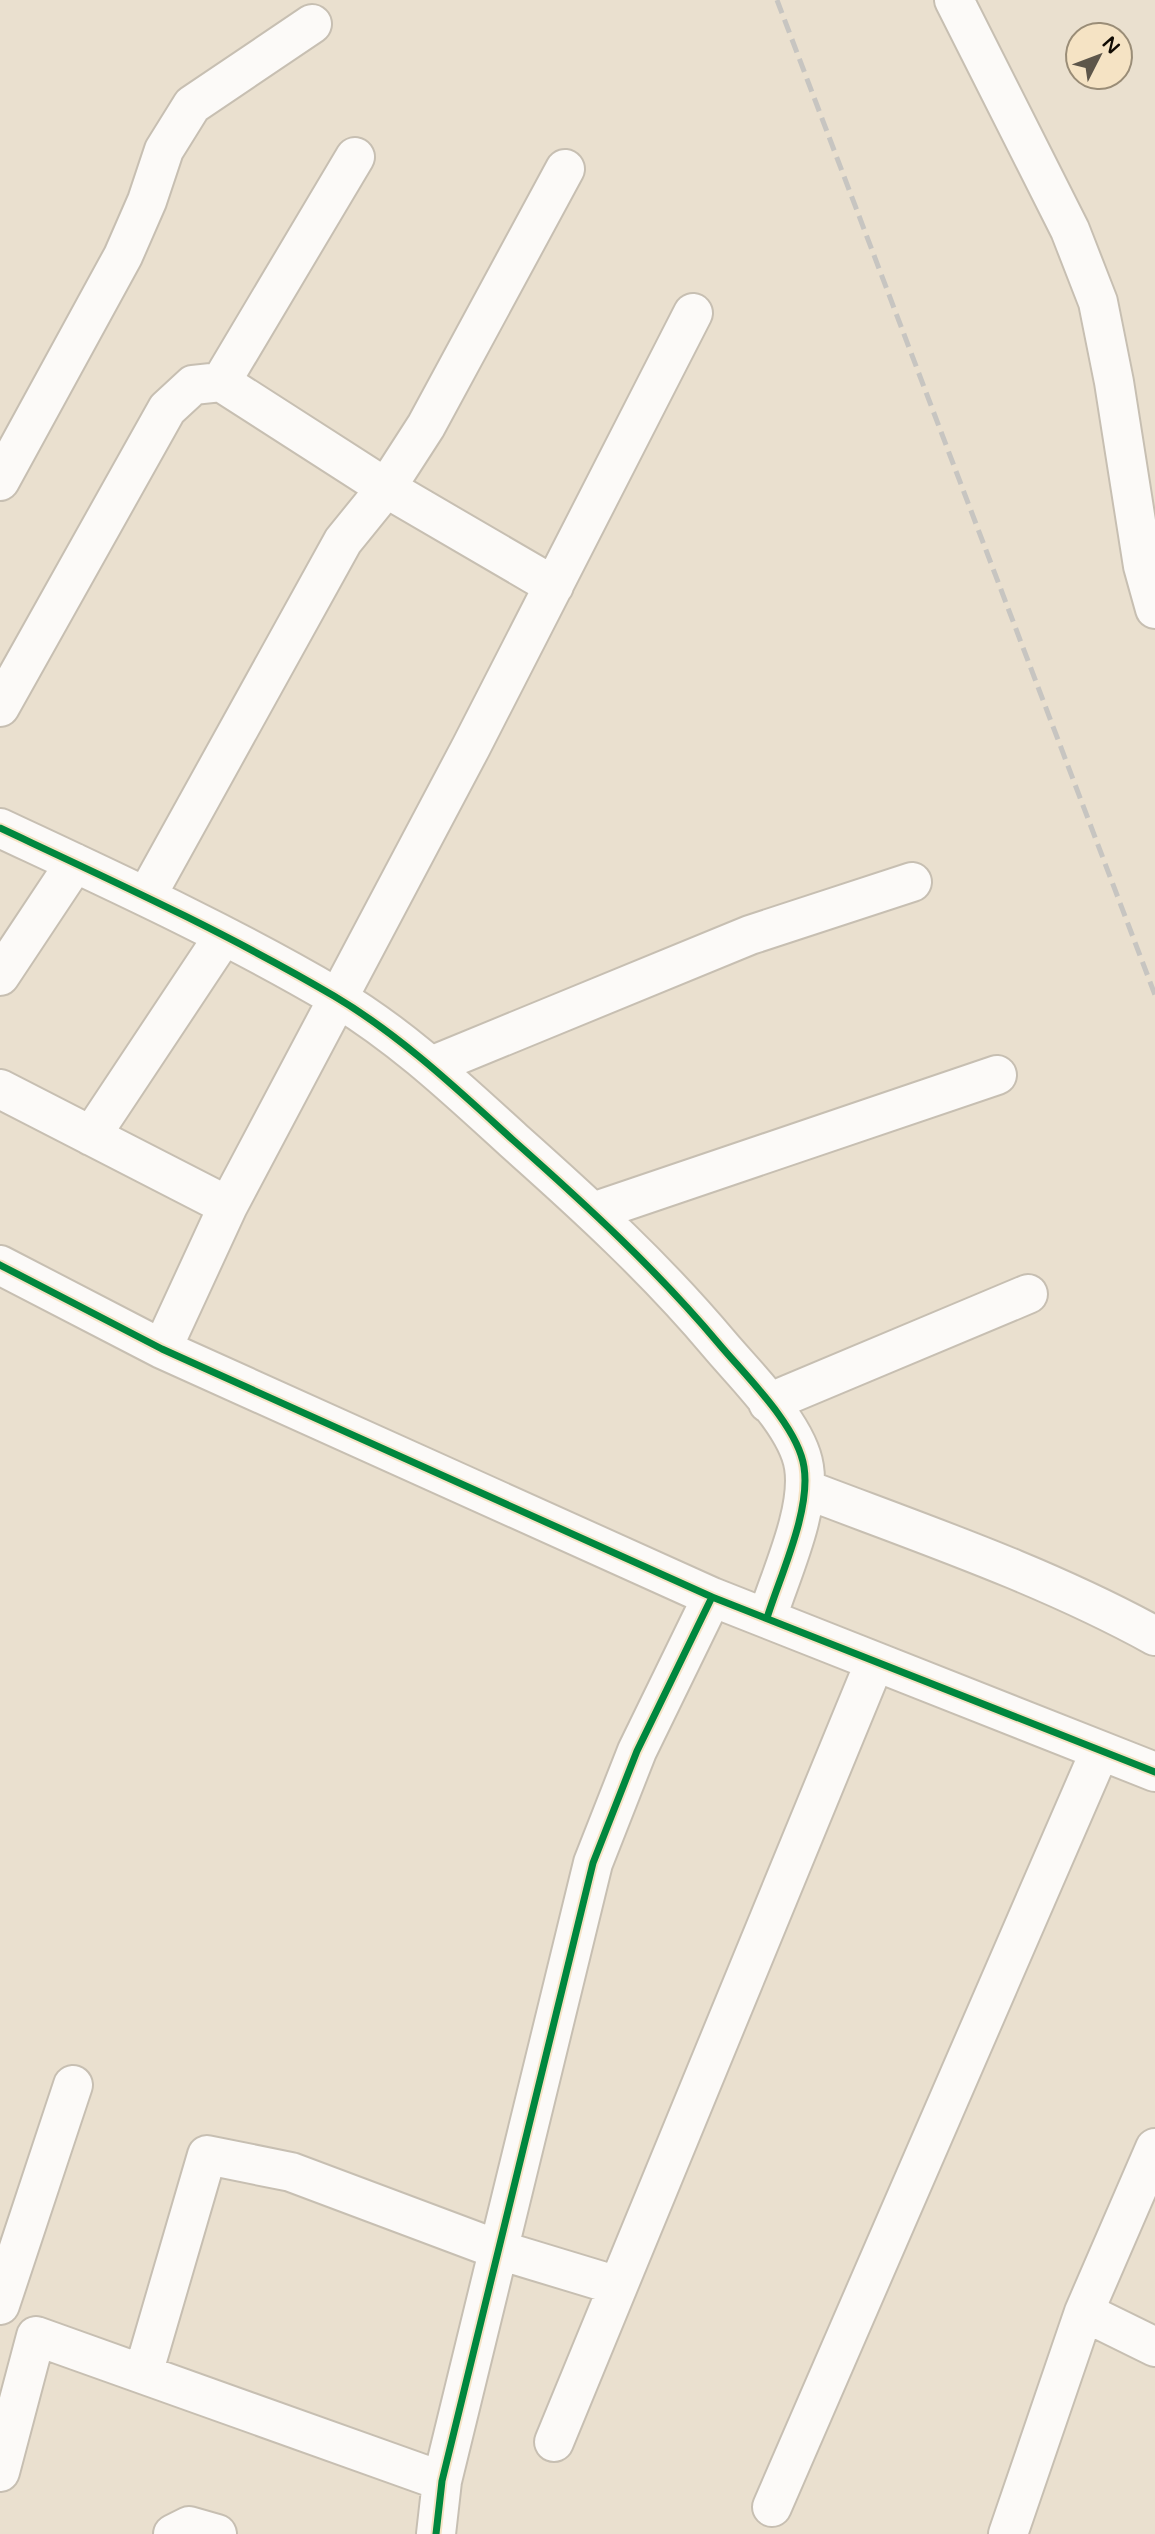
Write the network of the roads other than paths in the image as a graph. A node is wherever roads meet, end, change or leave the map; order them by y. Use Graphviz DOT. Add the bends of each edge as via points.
graph roads {
  1 [pos="954,0"];
  2 [pos="312,24"];
  3 [pos="355,157"];
  4 [pos="565,169"];
  5 [pos="694,313"];
  6 [pos="221,382"];
  7 [pos="0,481"];
  8 [pos="386,488"];
  9 [pos="554,586"];
  10 [pos="1155,609"];
  11 [pos="0,707"];
  12 [pos="0,828"];
  13 [pos="75,863"];
  14 [pos="912,882"];
  15 [pos="147,895"];
  16 [pos="223,937"];
  17 [pos="0,976"];
  18 [pos="337,997"];
  19 [pos="431,1066"];
  20 [pos="996,1075"];
  21 [pos="0,1089"];
  22 [pos="91,1136"];
  23 [pos="228,1206"];
  24 [pos="593,1212"];
  25 [pos="0,1265"];
  26 [pos="1028,1294"];
  27 [pos="162,1349"];
  28 [pos="768,1403"];
  29 [pos="805,1489"];
  30 [pos="712,1597"];
  31 [pos="767,1618"];
  32 [pos="1155,1636"];
  33 [pos="874,1664"];
  34 [pos="1100,1751"];
  35 [pos="1155,1772"];
  36 [pos="73,2085"];
  37 [pos="1155,2148"];
  38 [pos="499,2250"];
  39 [pos="618,2286"];
  40 [pos="0,2305"];
  41 [pos="1084,2312"];
  42 [pos="0,2323"];
  43 [pos="36,2336"];
  44 [pos="1155,2347"];
  45 [pos="143,2374"];
  46 [pos="554,2442"];
  47 [pos="0,2472"];
  48 [pos="442,2481"];
  49 [pos="772,2507"];
  50 [pos="173,2534"];
  51 [pos="217,2534"];
  52 [pos="436,2534"];
  53 [pos="1008,2534"];
  1 -- 10 [label="street" via="1070,230 1098,302 1143,566"];
  2 -- 7 [label="street" via="191,105 164,150 123,256"];
  3 -- 6 [label="street"];
  4 -- 8 [label="street" via="426,426"];
  5 -- 9 [label="street"];
  6 -- 8 [label="street"];
  6 -- 11 [label="street" via="193,384 167,409"];
  8 -- 9 [label="street"];
  8 -- 15 [label="street" via="343,541"];
  9 -- 18 [label="street"];
  12 -- 13 [label="street"];
  13 -- 15 [label="street"];
  13 -- 17 [label="street"];
  14 -- 19 [label="street" via="750,934"];
  15 -- 16 [label="street"];
  16 -- 18 [label="street"];
  16 -- 22 [label="street"];
  18 -- 19 [label="street"];
  18 -- 23 [label="street"];
  19 -- 24 [label="street"];
  20 -- 24 [label="street"];
  21 -- 22 [label="street"];
  22 -- 23 [label="street"];
  23 -- 27 [label="street"];
  24 -- 28 [label="street" via="699,1320"];
  25 -- 27 [label="street"];
  26 -- 28 [label="street"];
  27 -- 30 [label="street"];
  28 -- 29 [label="street" via="804,1465"];
  29 -- 31 [label="street"];
  29 -- 32 [label="street" via="1096,1604"];
  30 -- 31 [label="street"];
  30 -- 38 [label="street" via="637,1751 593,1863"];
  31 -- 33 [label="street"];
  33 -- 34 [label="street"];
  33 -- 39 [label="street"];
  34 -- 35 [label="street"];
  34 -- 49 [label="street"];
  36 -- 40 [label="street"];
  37 -- 41 [label="street"];
  38 -- 39 [label="street"];
  38 -- 45 [label="street" via="292,2172 207,2155"];
  38 -- 48 [label="street"];
  39 -- 46 [label="street"];
  41 -- 44 [label="street"];
  41 -- 53 [label="street"];
  42 -- 43 [label="street"];
  43 -- 45 [label="street"];
  43 -- 47 [label="street"];
  45 -- 48 [label="street"];
  48 -- 52 [label="street"];
  50 -- 51 [label="street" via="188,2526"];
}
